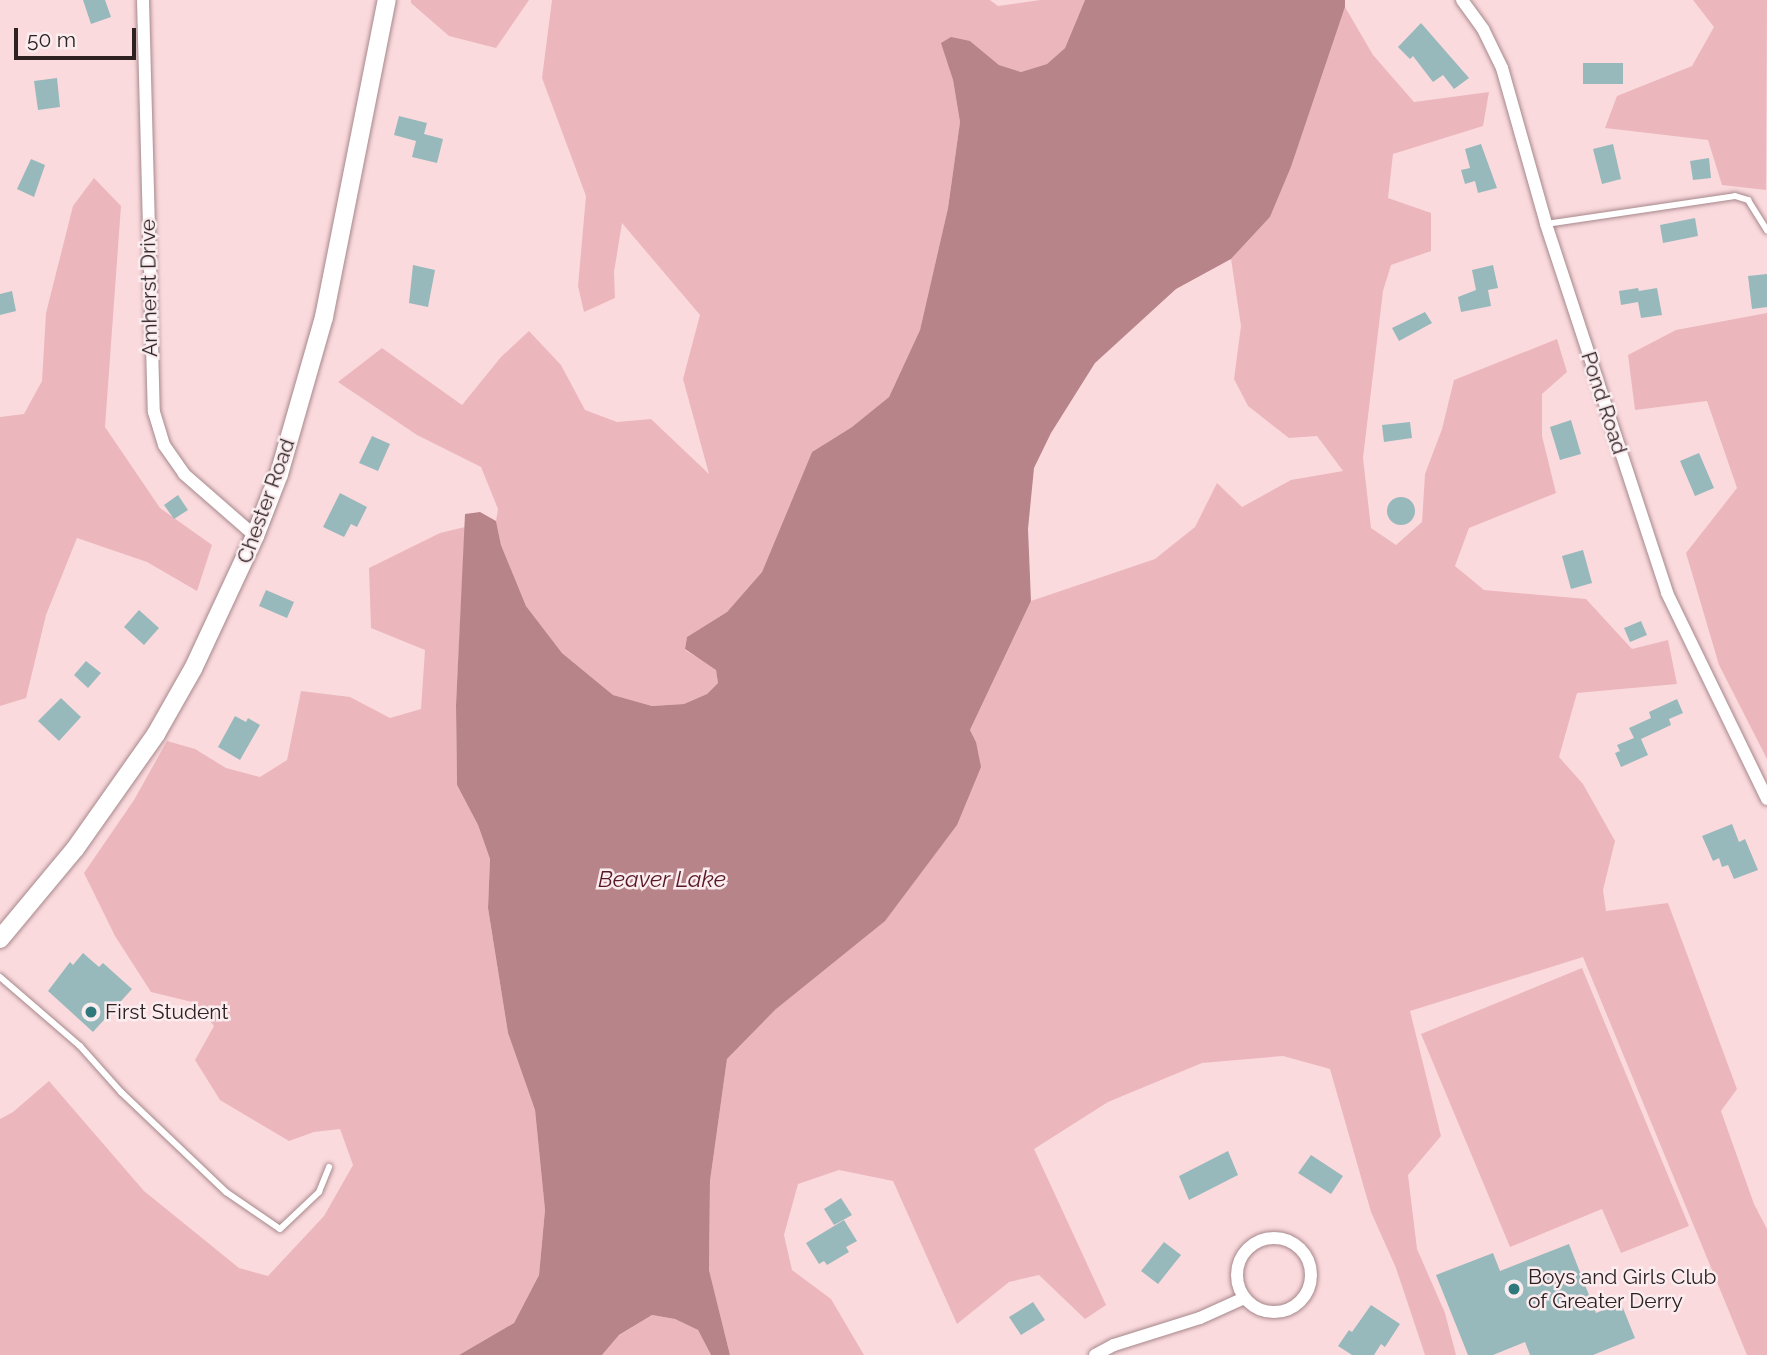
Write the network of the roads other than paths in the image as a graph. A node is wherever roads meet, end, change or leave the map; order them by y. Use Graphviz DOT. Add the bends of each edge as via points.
graph roads {
  1 [pos="143,0"];
  2 [pos="387,0"];
  3 [pos="1462,0"];
  4 [pos="1546,224"];
  5 [pos="1767,230"];
  6 [pos="256,536"];
  7 [pos="1767,799"];
  8 [pos="0,939"];
  9 [pos="0,977"];
  10 [pos="329,1167"];
  11 [pos="1244,1298"];
  12 [pos="1095,1355"];
  1 -- 6 [label="street, Amherst Drive" via="154,412 164,445 184,474"];
  2 -- 6 [label="main road, Chester Road" via="324,317"];
  3 -- 4 [label="street, Pond Road" via="1502,68"];
  4 -- 5 [label="lane" via="1735,196 1748,200"];
  4 -- 7 [label="street, Pond Road" via="1667,593"];
  6 -- 8 [label="main road, Chester Road" via="193,669 156,734 75,849"];
  9 -- 10 [label="lane" via="80,1046 121,1093 226,1192 280,1229 319,1192"];
  11 -- 11 [label="street" via="1269,1312 1296,1305 1310,1281 1303,1253 1280,1239 1254,1244 1240,1259 1237,1272"];
  11 -- 12 [label="street"];
}
